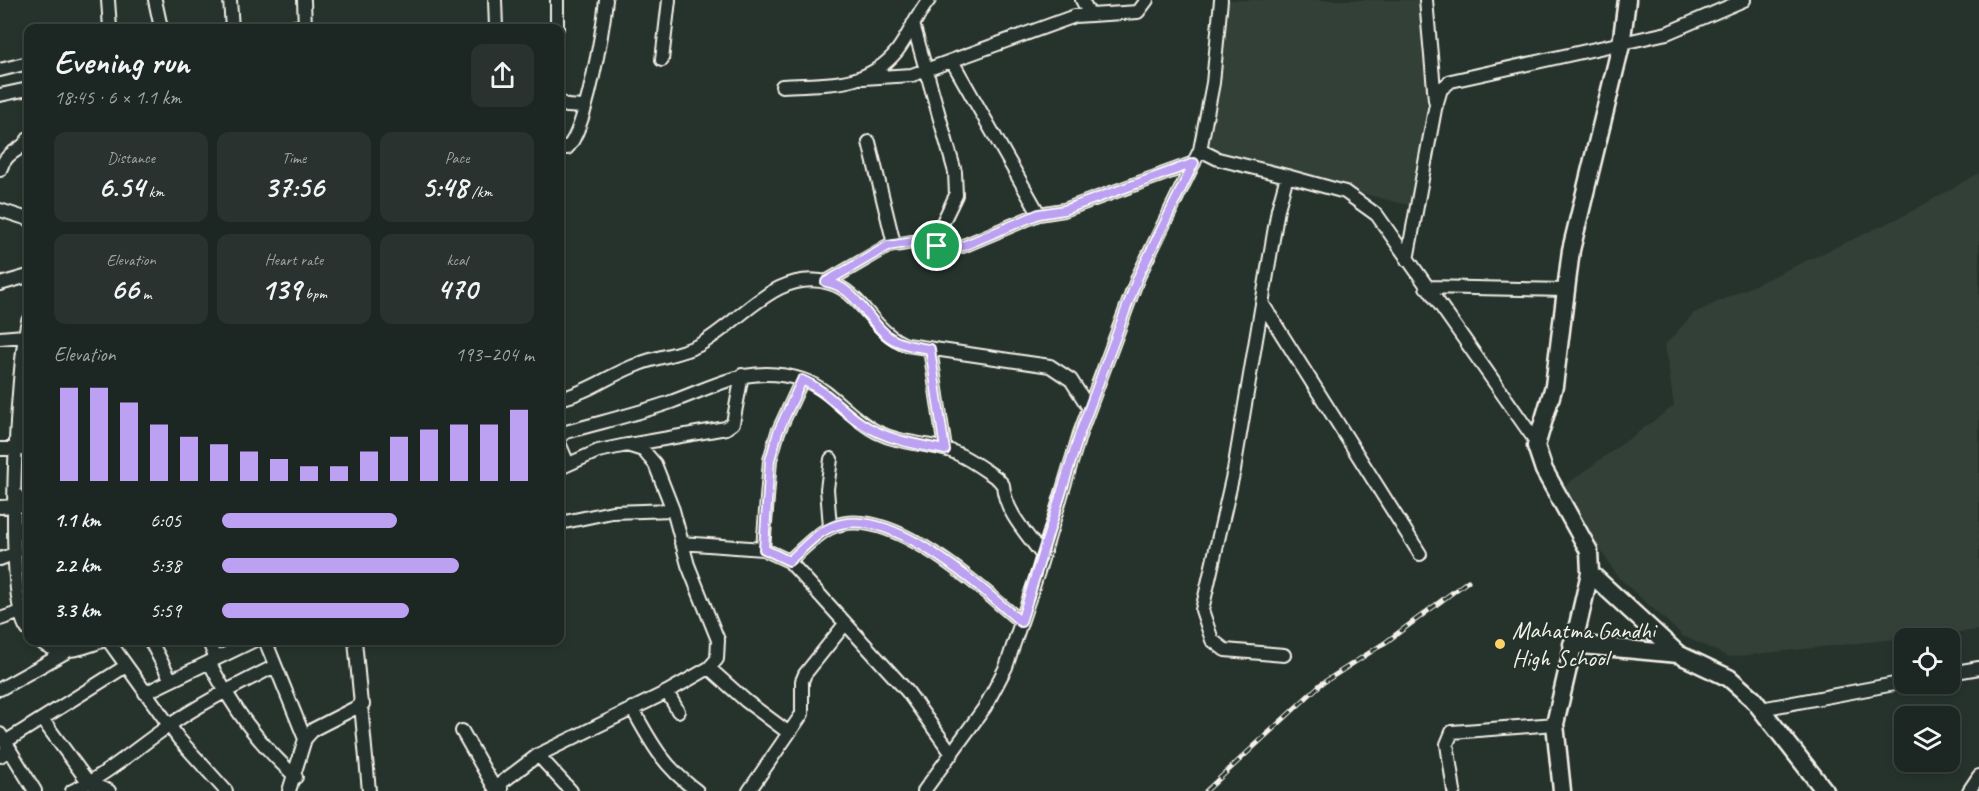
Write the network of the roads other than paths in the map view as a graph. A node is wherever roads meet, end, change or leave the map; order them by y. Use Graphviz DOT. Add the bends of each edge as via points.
graph roads {
  1 [pos="108,0"];
  2 [pos="155,0"];
  3 [pos="230,0"];
  4 [pos="303,0"];
  5 [pos="495,0"];
  6 [pos="556,0"];
  7 [pos="606,0"];
  8 [pos="669,0"];
  9 [pos="1082,0"];
  10 [pos="1147,0"];
  11 [pos="1221,0"];
  12 [pos="1426,0"];
  13 [pos="1627,0"];
  14 [pos="1744,0"];
  15 [pos="926,1"];
  16 [pos="1089,13"];
  17 [pos="110,24"];
  18 [pos="160,24"];
  19 [pos="232,24"];
  20 [pos="305,24"];
  21 [pos="496,24"];
  22 [pos="557,24"];
  23 [pos="913,24"];
  24 [pos="1621,45"];
  25 [pos="662,60"];
  26 [pos="952,62"];
  27 [pos="24,64"];
  28 [pos="0,70"];
  29 [pos="927,71"];
  30 [pos="863,78"];
  31 [pos="782,86"];
  32 [pos="24,90"];
  33 [pos="0,95"];
  34 [pos="564,104"];
  35 [pos="584,107"];
  36 [pos="1435,109"];
  37 [pos="869,142"];
  38 [pos="24,146"];
  39 [pos="564,147"];
  40 [pos="1200,150"];
  41 [pos="10,152"];
  42 [pos="24,156"];
  43 [pos="1194,163"];
  44 [pos="0,170"];
  45 [pos="1287,176"];
  46 [pos="0,210"];
  47 [pos="1039,214"];
  48 [pos="24,218"];
  49 [pos="894,244"];
  50 [pos="937,246"];
  51 [pos="1407,260"];
  52 [pos="24,277"];
  53 [pos="826,282"];
  54 [pos="0,284"];
  55 [pos="1426,287"];
  56 [pos="1566,290"];
  57 [pos="1262,303"];
  58 [pos="24,336"];
  59 [pos="0,338"];
  60 [pos="930,349"];
  61 [pos="742,375"];
  62 [pos="802,380"];
  63 [pos="564,398"];
  64 [pos="24,400"];
  65 [pos="1089,408"];
  66 [pos="564,434"];
  67 [pos="1537,442"];
  68 [pos="627,445"];
  69 [pos="0,449"];
  70 [pos="23,449"];
  71 [pos="945,450"];
  72 [pos="831,459"];
  73 [pos="564,466"];
  74 [pos="15,500"];
  75 [pos="0,507"];
  76 [pos="24,508"];
  77 [pos="673,510"];
  78 [pos="564,522"];
  79 [pos="830,527"];
  80 [pos="681,543"];
  81 [pos="764,549"];
  82 [pos="16,553"];
  83 [pos="1420,554"];
  84 [pos="1043,556"];
  85 [pos="0,559"];
  86 [pos="789,561"];
  87 [pos="1590,573"];
  88 [pos="21,612"];
  89 [pos="0,620"];
  90 [pos="24,620"];
  91 [pos="1021,622"];
  92 [pos="845,624"];
  93 [pos="1572,644"];
  94 [pos="43,645"];
  95 [pos="89,645"];
  96 [pos="110,645"];
  97 [pos="153,645"];
  98 [pos="209,645"];
  99 [pos="245,645"];
  100 [pos="267,645"];
  101 [pos="356,645"];
  102 [pos="66,652"];
  103 [pos="1678,654"];
  104 [pos="1284,655"];
  105 [pos="212,661"];
  106 [pos="126,666"];
  107 [pos="275,666"];
  108 [pos="709,668"];
  109 [pos="1979,668"];
  110 [pos="1960,671"];
  111 [pos="171,680"];
  112 [pos="1894,684"];
  113 [pos="0,689"];
  114 [pos="224,692"];
  115 [pos="667,692"];
  116 [pos="144,693"];
  117 [pos="363,704"];
  118 [pos="632,708"];
  119 [pos="1761,709"];
  120 [pos="678,711"];
  121 [pos="42,719"];
  122 [pos="1555,724"];
  123 [pos="169,726"];
  124 [pos="462,731"];
  125 [pos="789,733"];
  126 [pos="305,739"];
  127 [pos="4,745"];
  128 [pos="952,754"];
  129 [pos="538,755"];
  130 [pos="1979,776"];
  131 [pos="296,777"];
  132 [pos="89,783"];
  133 [pos="496,788"];
  134 [pos="35,791"];
  135 [pos="72,791"];
  136 [pos="109,791"];
  137 [pos="226,791"];
  138 [pos="290,791"];
  139 [pos="369,791"];
  140 [pos="571,791"];
  141 [pos="697,791"];
  142 [pos="749,791"];
  143 [pos="924,791"];
  144 [pos="1454,791"];
  145 [pos="1562,791"];
  146 [pos="1825,791"];
  147 [pos="1969,791"];
  1 -- 17 [label="street"];
  2 -- 18 [label="street"];
  3 -- 19 [label="street"];
  4 -- 20 [label="street"];
  5 -- 21 [label="street"];
  6 -- 22 [label="street"];
  7 -- 35 [label="street" via="599,52"];
  8 -- 25 [label="street"];
  9 -- 16 [label="street"];
  10 -- 16 [label="street" via="1138,12"];
  11 -- 40 [label="street" via="1213,83"];
  12 -- 36 [label="street"];
  13 -- 24 [label="street"];
  14 -- 24 [label="street" via="1667,33"];
  15 -- 23 [label="street"];
  16 -- 26 [label="street"];
  23 -- 29 [label="street"];
  23 -- 30 [label="street" via="886,63"];
  24 -- 36 [label="street" via="1451,81 1441,89"];
  24 -- 56 [label="street" via="1571,250"];
  26 -- 29 [label="street"];
  26 -- 47 [label="street"];
  27 -- 28 [label="street"];
  29 -- 30 [label="street" via="899,78"];
  29 -- 50 [label="street" via="956,186"];
  30 -- 31 [label="street"];
  32 -- 33 [label="street"];
  34 -- 35 [label="street"];
  35 -- 39 [label="street" via="571,145"];
  36 -- 51 [label="street"];
  37 -- 49 [label="street"];
  38 -- 41 [label="street"];
  40 -- 43 [label="street"];
  40 -- 45 [label="street" via="1218,159"];
  41 -- 42 [label="street"];
  41 -- 44 [label="street"];
  43 -- 47 [label="street" via="1064,210"];
  43 -- 65 [label="street" via="1138,277"];
  45 -- 51 [label="street" via="1333,188 1368,206"];
  45 -- 57 [label="street"];
  46 -- 48 [label="street"];
  47 -- 50 [label="street" via="963,246"];
  49 -- 50 [label="street"];
  49 -- 53 [label="street"];
  51 -- 55 [label="street"];
  52 -- 54 [label="street"];
  53 -- 60 [label="street" via="851,295 896,341"];
  53 -- 63 [label="street" via="790,282 699,345 635,365"];
  55 -- 56 [label="street"];
  55 -- 67 [label="street"];
  56 -- 67 [label="street" via="1554,386"];
  57 -- 83 [label="street"];
  57 -- 104 [label="street" via="1234,470 1202,610 1212,640 1225,650"];
  58 -- 59 [label="street"];
  58 -- 64 [label="street"];
  60 -- 65 [label="street" via="1050,366 1071,380"];
  60 -- 71 [label="street"];
  61 -- 62 [label="street" via="782,375"];
  61 -- 66 [label="street" via="673,401"];
  61 -- 68 [label="street" via="733,423 726,428"];
  62 -- 71 [label="street" via="822,390 876,432 906,443"];
  62 -- 81 [label="street" via="770,460"];
  64 -- 70 [label="street"];
  65 -- 84 [label="street"];
  67 -- 87 [label="street" via="1538,459 1589,551"];
  68 -- 73 [label="street"];
  68 -- 77 [label="street" via="642,450 655,464"];
  69 -- 70 [label="street"];
  70 -- 74 [label="street"];
  71 -- 84 [label="street" via="972,461 998,479 1008,507"];
  72 -- 79 [label="street" via="827,489"];
  74 -- 75 [label="street"];
  74 -- 76 [label="street"];
  74 -- 82 [label="street"];
  77 -- 78 [label="street" via="612,512"];
  77 -- 80 [label="street"];
  79 -- 86 [label="street"];
  79 -- 91 [label="street" via="869,525 888,529 933,551"];
  80 -- 81 [label="street"];
  80 -- 108 [label="street" via="718,640 717,659"];
  81 -- 86 [label="street"];
  82 -- 85 [label="street"];
  82 -- 88 [label="street"];
  84 -- 91 [label="street"];
  86 -- 92 [label="street"];
  87 -- 93 [label="street"];
  87 -- 103 [label="street"];
  88 -- 89 [label="street"];
  88 -- 90 [label="street"];
  91 -- 128 [label="street" via="1006,667 985,707"];
  92 -- 125 [label="street" via="805,674 802,714"];
  92 -- 128 [label="street" via="907,691"];
  93 -- 103 [label="street"];
  93 -- 122 [label="street"];
  94 -- 102 [label="street"];
  95 -- 102 [label="street"];
  96 -- 106 [label="street"];
  97 -- 111 [label="street"];
  98 -- 105 [label="street"];
  99 -- 105 [label="street"];
  100 -- 107 [label="street"];
  101 -- 117 [label="street"];
  102 -- 113 [label="street"];
  103 -- 119 [label="street" via="1729,678"];
  105 -- 111 [label="street"];
  105 -- 114 [label="street"];
  106 -- 116 [label="street"];
  106 -- 121 [label="street"];
  107 -- 114 [label="street"];
  107 -- 126 [label="street"];
  108 -- 115 [label="street"];
  108 -- 125 [label="street"];
  109 -- 110 [label="street"];
  111 -- 116 [label="street"];
  112 -- 119 [label="street"];
  114 -- 123 [label="street"];
  114 -- 131 [label="street" via="256,739"];
  115 -- 118 [label="street"];
  115 -- 120 [label="street"];
  116 -- 123 [label="street"];
  117 -- 126 [label="street" via="314,729"];
  117 -- 139 [label="street"];
  118 -- 129 [label="street"];
  118 -- 141 [label="street" via="661,759"];
  119 -- 146 [label="street"];
  121 -- 127 [label="street"];
  121 -- 132 [label="street"];
  122 -- 144 [label="street" via="1452,732 1447,744"];
  122 -- 145 [label="street"];
  123 -- 132 [label="street"];
  123 -- 137 [label="street"];
  124 -- 133 [label="street"];
  125 -- 142 [label="street"];
  126 -- 131 [label="street"];
  127 -- 134 [label="street"];
  128 -- 143 [label="street"];
  129 -- 133 [label="street"];
  129 -- 140 [label="street"];
  130 -- 147 [label="street"];
  131 -- 138 [label="street"];
  132 -- 135 [label="street"];
  132 -- 136 [label="street"];
}
